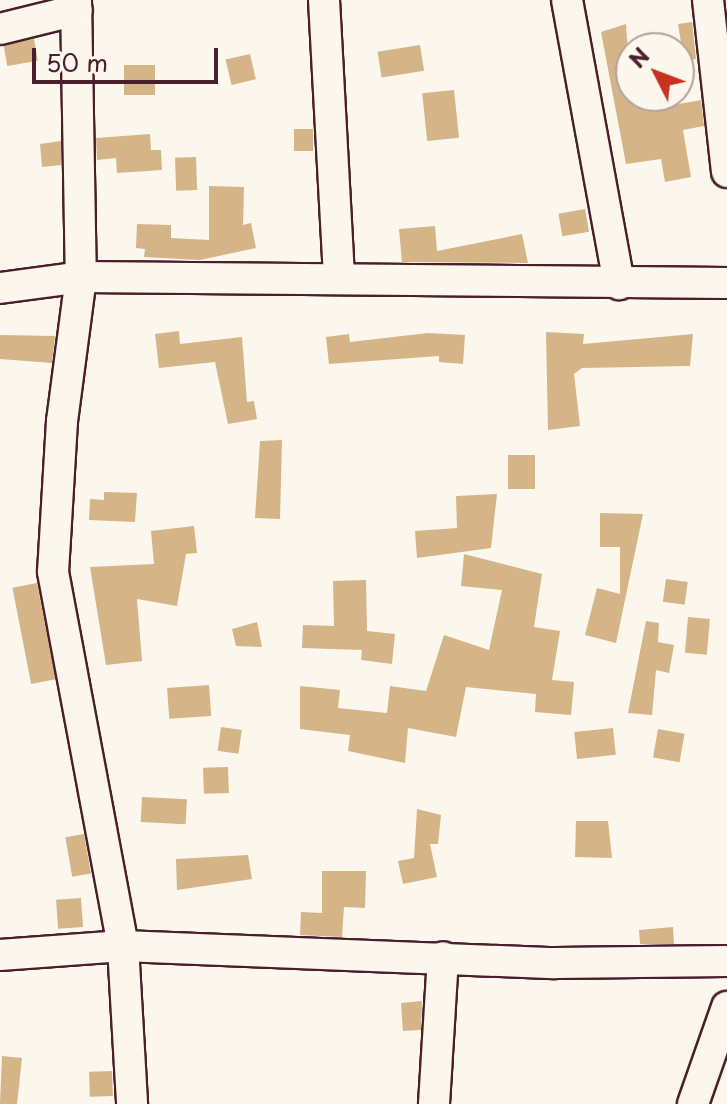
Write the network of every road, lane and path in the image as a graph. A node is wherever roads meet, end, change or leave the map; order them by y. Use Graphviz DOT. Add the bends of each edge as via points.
graph roads {
  1 [pos="324,0"];
  2 [pos="567,0"];
  3 [pos="708,0"];
  4 [pos="76,5"];
  5 [pos="0,29"];
  6 [pos="727,172"];
  7 [pos="81,277"];
  8 [pos="339,279"];
  9 [pos="727,283"];
  10 [pos="619,284"];
  11 [pos="0,288"];
  12 [pos="123,946"];
  13 [pos="0,955"];
  14 [pos="443,957"];
  15 [pos="727,961"];
  16 [pos="727,1007"];
  17 [pos="132,1104"];
  18 [pos="434,1104"];
  19 [pos="693,1104"];
  1 -- 8 [label="street"];
  2 -- 10 [label="street"];
  3 -- 6 [label="street"];
  4 -- 5 [label="street"];
  4 -- 7 [label="street"];
  7 -- 8 [label="street"];
  7 -- 11 [label="street"];
  7 -- 12 [label="street" via="62,421 53,572"];
  8 -- 10 [label="street"];
  9 -- 10 [label="street"];
  12 -- 13 [label="street"];
  12 -- 14 [label="street"];
  12 -- 17 [label="street"];
  14 -- 15 [label="street"];
  14 -- 18 [label="street"];
  16 -- 19 [label="street"];
}
